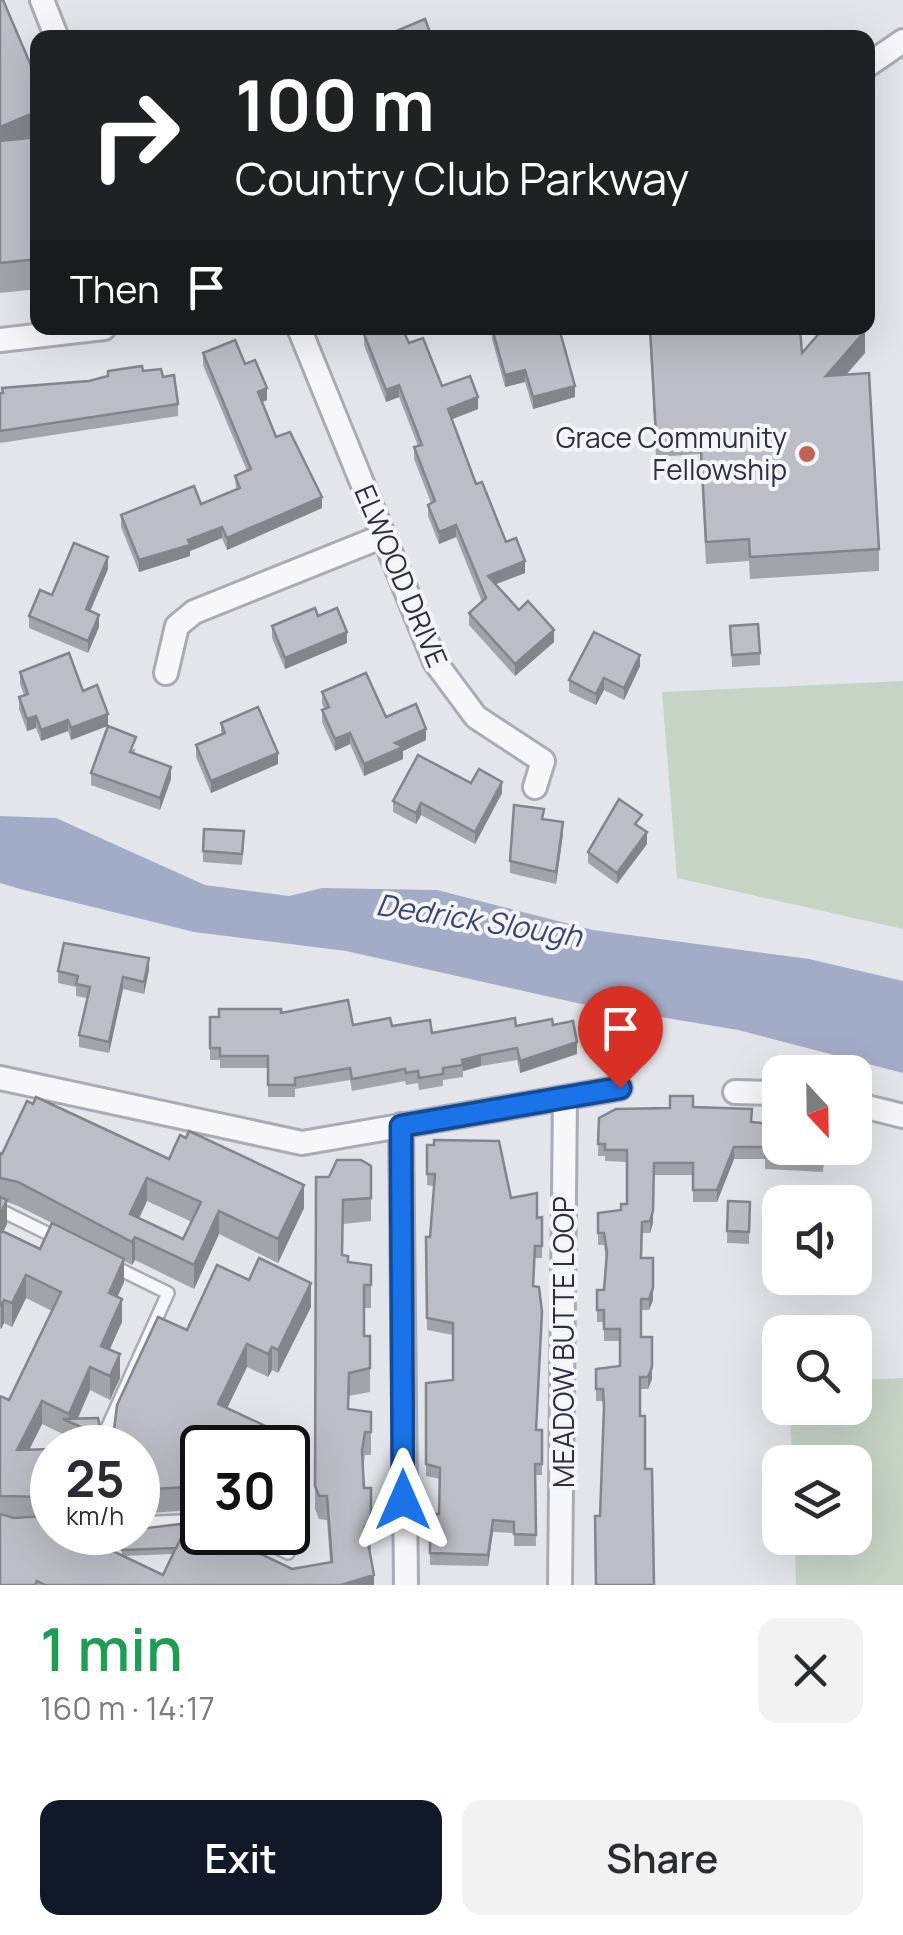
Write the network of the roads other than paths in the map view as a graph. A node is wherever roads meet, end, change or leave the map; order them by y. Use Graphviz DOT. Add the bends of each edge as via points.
graph roads {
  1 [pos="42,0"];
  2 [pos="54,30"];
  3 [pos="903,42"];
  4 [pos="875,60"];
  5 [pos="43,335"];
  6 [pos="302,335"];
  7 [pos="0,340"];
  8 [pos="382,537"];
  9 [pos="166,673"];
  10 [pos="534,788"];
  11 [pos="0,1078"];
  12 [pos="620,1088"];
  13 [pos="735,1092"];
  14 [pos="762,1093"];
  15 [pos="566,1098"];
  16 [pos="872,1108"];
  17 [pos="903,1116"];
  18 [pos="401,1126"];
  19 [pos="0,1210"];
  20 [pos="67,1243"];
  21 [pos="101,1260"];
  22 [pos="108,1425"];
  23 [pos="406,1585"];
  24 [pos="560,1585"];
  1 -- 2 [label="street"];
  3 -- 4 [label="street"];
  5 -- 7 [label="street"];
  6 -- 8 [label="street, ELWOOD DRIVE"];
  8 -- 9 [label="street" via="194,612 176,626"];
  8 -- 10 [label="street, ELWOOD DRIVE" via="455,694 501,737 543,761"];
  11 -- 18 [label="street" via="302,1143"];
  12 -- 15 [label="street"];
  13 -- 14 [label="street"];
  15 -- 18 [label="street"];
  15 -- 24 [label="street, MEADOW BUTTE LOOP"];
  16 -- 17 [label="street"];
  18 -- 23 [label="street"];
  19 -- 20 [label="lane"];
  21 -- 22 [label="lane" via="168,1293"];
}
